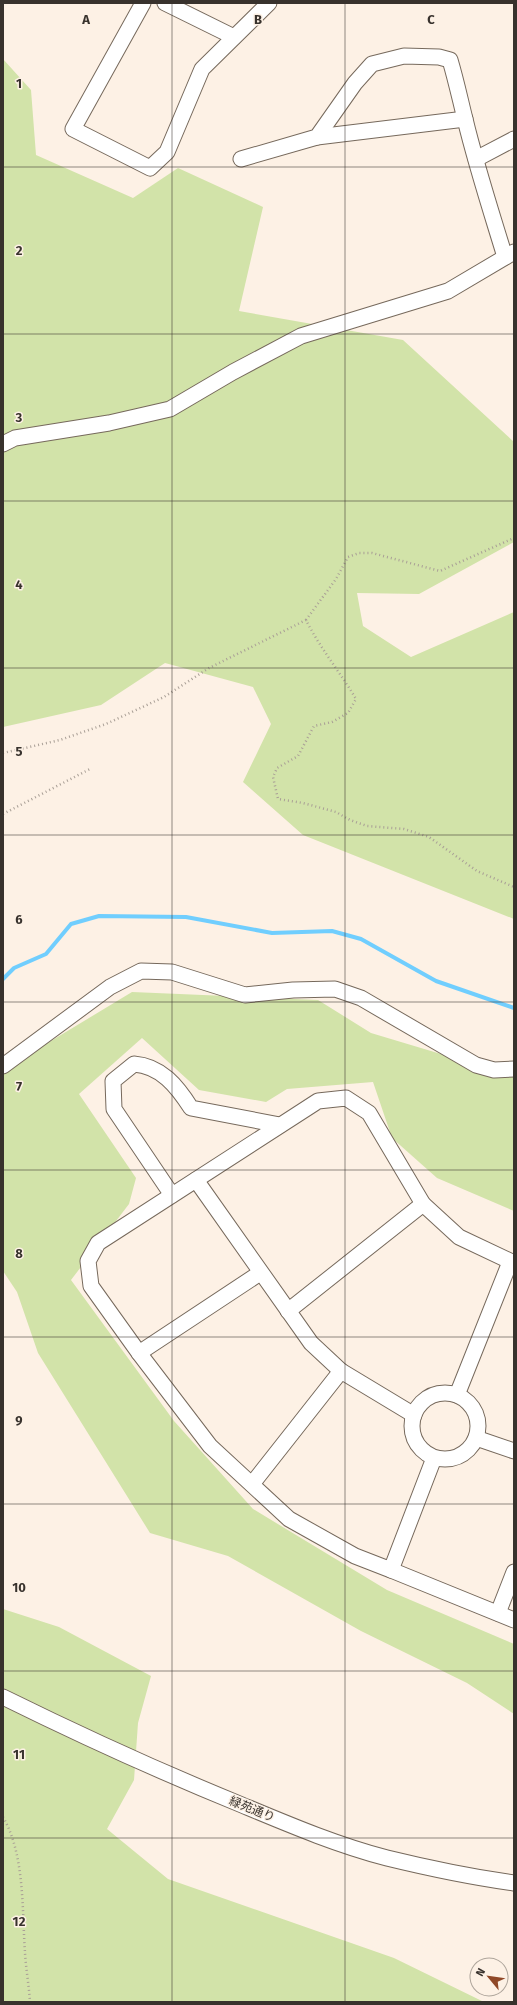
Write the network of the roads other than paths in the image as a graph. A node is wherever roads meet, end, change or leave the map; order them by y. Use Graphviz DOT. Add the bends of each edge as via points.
graph roads {
  1 [pos="143,3"];
  2 [pos="165,3"];
  3 [pos="268,3"];
  4 [pos="234,37"];
  5 [pos="465,119"];
  6 [pos="318,137"];
  7 [pos="514,139"];
  8 [pos="241,159"];
  9 [pos="476,159"];
  10 [pos="510,254"];
  11 [pos="3,444"];
  12 [pos="3,1066"];
  13 [pos="514,1069"];
  14 [pos="280,1125"];
  15 [pos="196,1180"];
  16 [pos="172,1195"];
  17 [pos="423,1204"];
  18 [pos="512,1262"];
  19 [pos="260,1273"];
  20 [pos="288,1311"];
  21 [pos="139,1353"];
  22 [pos="341,1371"];
  23 [pos="457,1395"];
  24 [pos="414,1415"];
  25 [pos="476,1438"];
  26 [pos="514,1451"];
  27 [pos="434,1458"];
  28 [pos="252,1484"];
  29 [pos="391,1570"];
  30 [pos="514,1572"];
  31 [pos="498,1613"];
  32 [pos="514,1620"];
  33 [pos="3,1698"];
  34 [pos="514,1883"];
  1 -- 4 [label="street" via="73,130 150,168 166,152 202,68"];
  2 -- 4 [label="street"];
  3 -- 4 [label="street"];
  5 -- 6 [label="street"];
  5 -- 6 [label="street" via="450,60 439,57 404,56 372,64"];
  5 -- 9 [label="street"];
  6 -- 8 [label="street"];
  7 -- 9 [label="street"];
  9 -- 10 [label="street"];
  10 -- 11 [label="street" via="448,291 301,336 170,409 109,423 15,438"];
  12 -- 13 [label="street" via="110,987 141,971 172,972 245,995 335,989 361,998 476,1065 494,1070"];
  14 -- 15 [label="street"];
  14 -- 16 [label="street" via="191,1108 179,1089 158,1071 146,1065 134,1064 113,1081 114,1109"];
  14 -- 17 [label="street" via="318,1101 346,1098 369,1113"];
  15 -- 16 [label="street"];
  15 -- 19 [label="street"];
  16 -- 21 [label="street" via="98,1243 88,1261 91,1286"];
  17 -- 18 [label="street" via="459,1237"];
  17 -- 20 [label="street"];
  18 -- 23 [label="street"];
  19 -- 20 [label="street"];
  19 -- 21 [label="street"];
  20 -- 22 [label="street" via="311,1343"];
  21 -- 28 [label="street" via="210,1446"];
  22 -- 24 [label="street"];
  22 -- 28 [label="street"];
  23 -- 24 [label="street" via="444,1393 431,1396 421,1404"];
  23 -- 25 [label="street" via="468,1402 475,1412 478,1425"];
  24 -- 27 [label="street" via="412,1428 416,1440 423,1451"];
  25 -- 26 [label="street"];
  25 -- 27 [label="street" via="470,1449 459,1456 447,1460"];
  27 -- 29 [label="street"];
  28 -- 29 [label="street" via="289,1519 355,1556"];
  29 -- 31 [label="street"];
  30 -- 31 [label="street"];
  31 -- 32 [label="street"];
  33 -- 34 [label="street, 緑苑通り" via="196,1786 317,1836 386,1858"];
}
